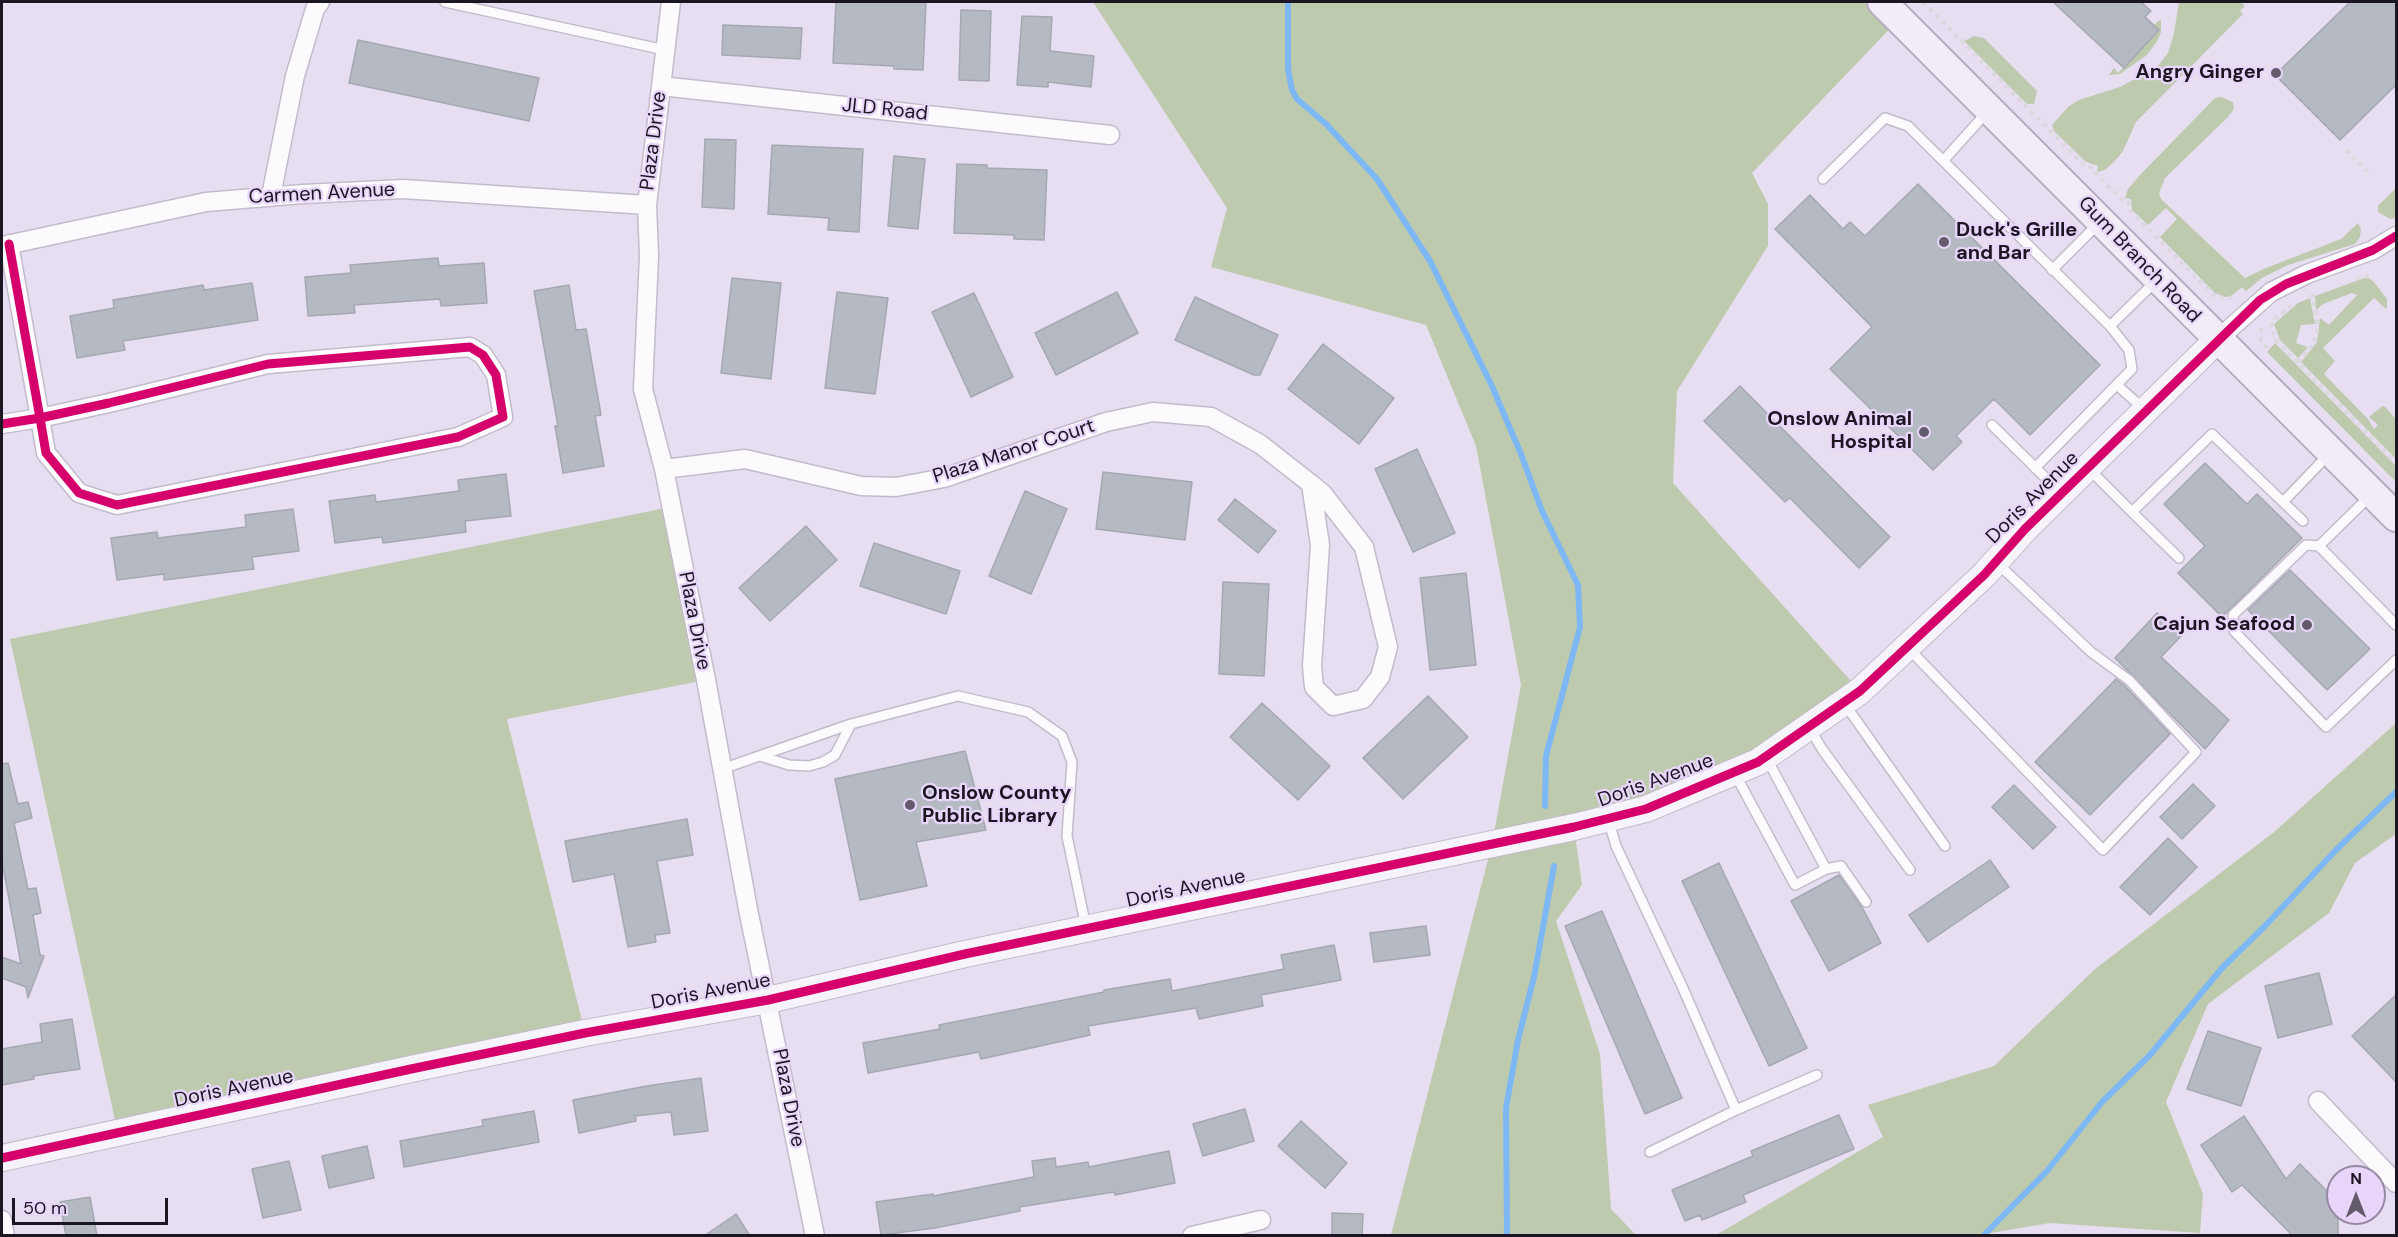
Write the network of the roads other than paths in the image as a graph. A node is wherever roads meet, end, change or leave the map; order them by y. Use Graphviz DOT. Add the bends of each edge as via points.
graph roads {
  1 [pos="320,2"];
  2 [pos="445,2"];
  3 [pos="671,2"];
  4 [pos="1882,2"];
  5 [pos="665,50"];
  6 [pos="661,86"];
  7 [pos="1989,110"];
  8 [pos="1110,135"];
  9 [pos="1943,161"];
  10 [pos="1823,179"];
  11 [pos="271,196"];
  12 [pos="647,205"];
  13 [pos="2102,221"];
  14 [pos="2397,236"];
  15 [pos="5,245"];
  16 [pos="2052,270"];
  17 [pos="2158,279"];
  18 [pos="2110,326"];
  19 [pos="2217,340"];
  20 [pos="2118,386"];
  21 [pos="2147,411"];
  22 [pos="39,418"];
  23 [pos="2,424"];
  24 [pos="1992,425"];
  25 [pos="2330,452"];
  26 [pos="2035,468"];
  27 [pos="2088,468"];
  28 [pos="664,469"];
  29 [pos="1311,484"];
  30 [pos="2062,494"];
  31 [pos="2372,494"];
  32 [pos="2283,502"];
  33 [pos="2132,512"];
  34 [pos="2397,517"];
  35 [pos="2303,521"];
  36 [pos="2319,546"];
  37 [pos="2179,558"];
  38 [pos="1995,562"];
  39 [pos="2397,625"];
  40 [pos="1908,647"];
  41 [pos="2397,660"];
  42 [pos="1844,703"];
  43 [pos="851,724"];
  44 [pos="1809,727"];
  45 [pos="760,756"];
  46 [pos="1766,757"];
  47 [pos="722,770"];
  48 [pos="1734,772"];
  49 [pos="1608,819"];
  50 [pos="1945,846"];
  51 [pos="1826,869"];
  52 [pos="1910,870"];
  53 [pos="1866,902"];
  54 [pos="1087,928"];
  55 [pos="768,1000"];
  56 [pos="1817,1075"];
  57 [pos="2318,1101"];
  58 [pos="1736,1110"];
  59 [pos="1650,1152"];
  60 [pos="2,1158"];
  61 [pos="2397,1183"];
  62 [pos="2,1220"];
  63 [pos="1261,1220"];
  64 [pos="4,1236"];
  65 [pos="815,1236"];
  66 [pos="1192,1236"];
  1 -- 11 [label="street" via="296,76"];
  2 -- 5 [label="lane"];
  3 -- 5 [label="street, Plaza Drive"];
  4 -- 7 [label="main road, Gum Branch Road"];
  5 -- 6 [label="street, Plaza Drive"];
  6 -- 8 [label="street, JLD Road"];
  6 -- 12 [label="street, Plaza Drive"];
  7 -- 9 [label="lane"];
  7 -- 13 [label="main road, Gum Branch Road"];
  9 -- 10 [label="lane" via="1908,126 1885,118"];
  9 -- 16 [label="lane"];
  11 -- 12 [label="street, Carmen Avenue" via="403,189"];
  11 -- 15 [label="street, Carmen Avenue" via="206,202"];
  12 -- 28 [label="street, Plaza Drive" via="649,256 643,389"];
  13 -- 16 [label="lane"];
  13 -- 17 [label="main road, Gum Branch Road"];
  14 -- 19 [label="street" via="2373,250 2271,292"];
  15 -- 22 [label="street"];
  16 -- 18 [label="lane"];
  17 -- 18 [label="lane"];
  17 -- 19 [label="main road, Gum Branch Road"];
  18 -- 20 [label="lane" via="2129,350 2132,369"];
  19 -- 21 [label="street, Doris Avenue"];
  19 -- 25 [label="main road, Gum Branch Road"];
  20 -- 21 [label="lane"];
  20 -- 26 [label="lane"];
  21 -- 27 [label="street, Doris Avenue"];
  22 -- 22 [label="street" via="268,364 470,347 483,355 496,375 503,417 458,437 117,505 79,494 46,453"];
  22 -- 23 [label="street"];
  24 -- 26 [label="lane"];
  25 -- 31 [label="main road, Gum Branch Road"];
  25 -- 32 [label="lane"];
  26 -- 30 [label="lane"];
  27 -- 30 [label="street, Doris Avenue"];
  27 -- 33 [label="lane"];
  28 -- 29 [label="street, Plaza Manor Court" via="745,459 861,486 896,487 944,478 1106,422 1153,412 1211,417 1260,444"];
  28 -- 47 [label="street, Plaza Drive"];
  29 -- 29 [label="street, Plaza Manor Court" via="1364,547 1388,647 1380,677 1363,699 1333,706 1314,687 1312,677 1320,545"];
  30 -- 38 [label="street, Doris Avenue"];
  31 -- 34 [label="main road, Gum Branch Road"];
  31 -- 36 [label="lane"];
  32 -- 33 [label="lane" via="2212,434"];
  32 -- 35 [label="lane"];
  33 -- 37 [label="lane"];
  36 -- 39 [label="lane"];
  36 -- 41 [label="lane" via="2306,545 2233,615 2234,631 2326,727"];
  38 -- 40 [label="street, Doris Avenue"];
  38 -- 40 [label="lane" via="2091,651 2129,680 2196,752 2103,850"];
  40 -- 42 [label="street, Doris Avenue"];
  42 -- 44 [label="street, Doris Avenue"];
  42 -- 50 [label="lane"];
  43 -- 45 [label="lane"];
  43 -- 45 [label="lane" via="835,755 823,762 789,765"];
  43 -- 54 [label="lane" via="958,696 1028,712 1062,736 1072,762 1067,836"];
  44 -- 46 [label="street, Doris Avenue"];
  44 -- 52 [label="lane"];
  45 -- 47 [label="lane"];
  46 -- 48 [label="street, Doris Avenue"];
  46 -- 51 [label="lane"];
  47 -- 55 [label="street, Plaza Drive"];
  48 -- 49 [label="street, Doris Avenue"];
  48 -- 51 [label="lane" via="1795,885"];
  49 -- 54 [label="street, Doris Avenue"];
  49 -- 58 [label="lane" via="1616,846"];
  51 -- 53 [label="lane" via="1841,866"];
  54 -- 55 [label="street, Doris Avenue"];
  55 -- 60 [label="street, Doris Avenue" via="434,1064"];
  55 -- 65 [label="street, Plaza Drive"];
  56 -- 58 [label="lane"];
  57 -- 61 [label="street"];
  58 -- 59 [label="lane"];
  62 -- 64 [label="street"];
  63 -- 66 [label="street"];
}
